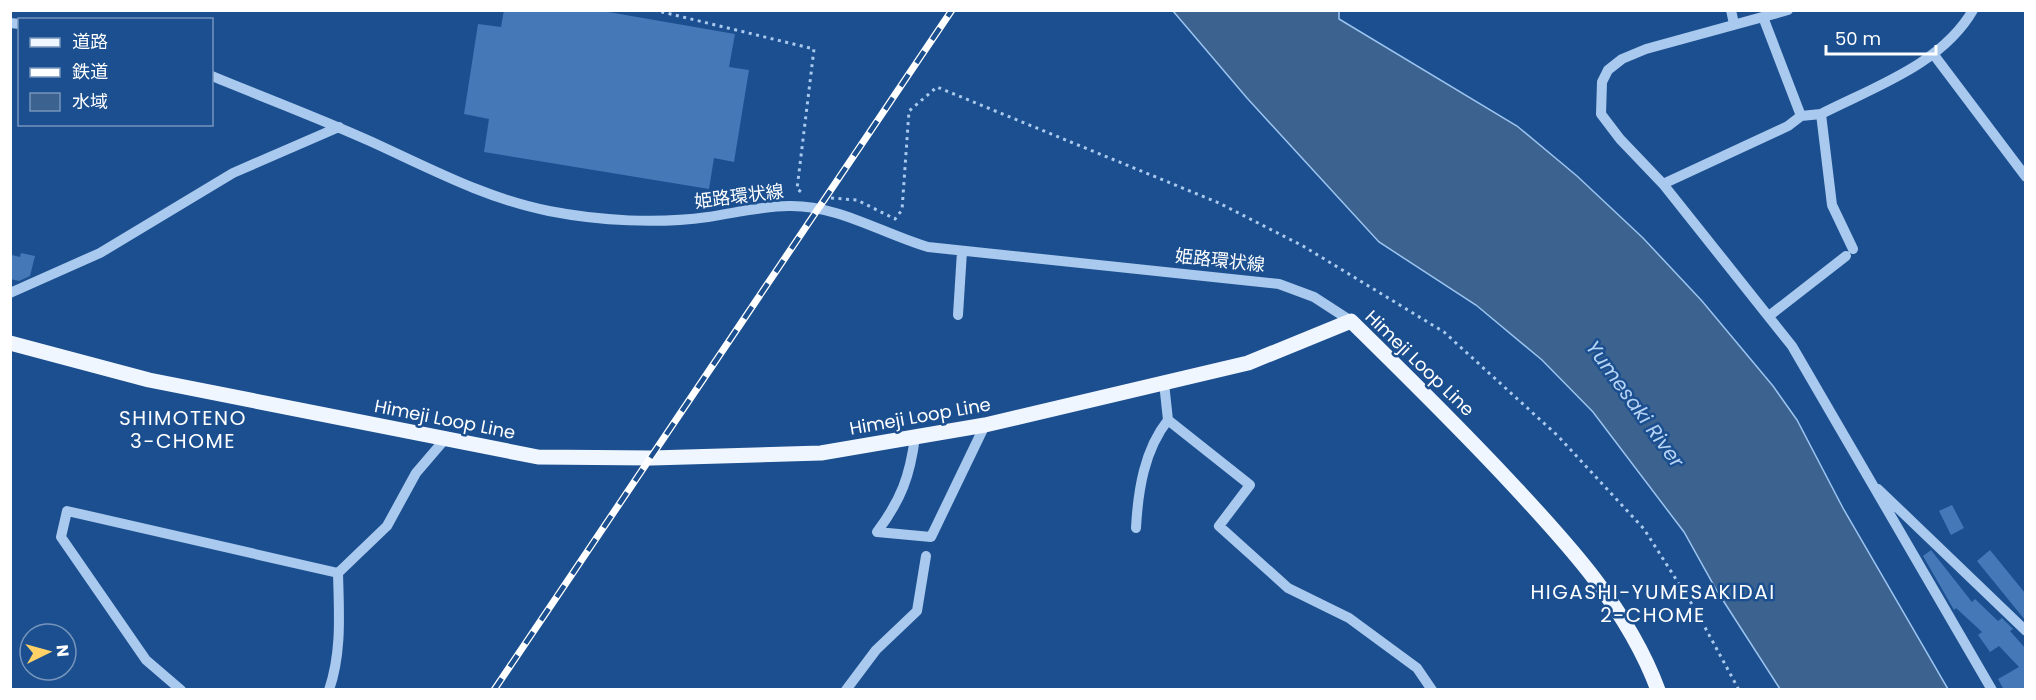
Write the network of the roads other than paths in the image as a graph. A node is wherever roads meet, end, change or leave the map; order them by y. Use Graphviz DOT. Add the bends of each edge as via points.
graph roads {
  1 [pos="1788,10"];
  2 [pos="1974,10"];
  3 [pos="1731,11"];
  4 [pos="1763,17"];
  5 [pos="1734,24"];
  6 [pos="1934,55"];
  7 [pos="213,76"];
  8 [pos="1821,114"];
  9 [pos="1801,116"];
  10 [pos="339,128"];
  11 [pos="2025,177"];
  12 [pos="1663,184"];
  13 [pos="962,251"];
  14 [pos="10,293"];
  15 [pos="958,315"];
  16 [pos="1768,316"];
  17 [pos="1351,321"];
  18 [pos="10,343"];
  19 [pos="1164,383"];
  20 [pos="1168,420"];
  21 [pos="985,425"];
  22 [pos="915,437"];
  23 [pos="446,438"];
  24 [pos="1868,479"];
  25 [pos="1136,528"];
  26 [pos="926,556"];
  27 [pos="338,573"];
  28 [pos="2025,631"];
  29 [pos="181,690"];
  30 [pos="329,690"];
  31 [pos="846,690"];
  32 [pos="1432,690"];
  33 [pos="1658,690"];
  34 [pos="1992,690"];
  1 -- 4 [label="street"];
  2 -- 6 [label="street"];
  3 -- 5 [label="street"];
  4 -- 5 [label="street"];
  4 -- 9 [label="street"];
  5 -- 12 [label="street" via="1622,59 1608,70 1602,82 1601,114"];
  6 -- 8 [label="street"];
  6 -- 11 [label="street"];
  7 -- 10 [label="street, 姫路環状線"];
  8 -- 9 [label="street"];
  8 -- 16 [label="street" via="1832,205 1849,252"];
  9 -- 12 [label="street" via="1788,126"];
  10 -- 13 [label="street, 姫路環状線" via="492,194 550,211 653,220 772,207 810,207 843,215 907,241"];
  10 -- 14 [label="street" via="233,174 100,253"];
  12 -- 16 [label="street"];
  13 -- 15 [label="street"];
  13 -- 17 [label="street, 姫路環状線" via="1271,282 1314,297"];
  16 -- 24 [label="street" via="1792,346"];
  17 -- 19 [label="main road, Himeji Loop Line" via="1248,363"];
  17 -- 33 [label="main road, Himeji Loop Line" via="1449,416 1561,537 1634,636"];
  18 -- 23 [label="main road, Himeji Loop Line" via="149,380"];
  19 -- 20 [label="street"];
  19 -- 21 [label="main road, Himeji Loop Line"];
  20 -- 25 [label="street" via="1158,432 1146,465 1138,495"];
  20 -- 32 [label="street" via="1251,485 1219,526 1288,588 1349,618 1417,668"];
  21 -- 22 [label="main road, Himeji Loop Line"];
  21 -- 22 [label="street" via="931,537 877,532 910,473"];
  22 -- 23 [label="main road, Himeji Loop Line" via="821,453 652,458 538,458"];
  23 -- 27 [label="street" via="416,472 387,526"];
  24 -- 28 [label="street"];
  24 -- 34 [label="street"];
  26 -- 31 [label="street" via="917,611 876,650"];
  27 -- 29 [label="street" via="67,511 61,537 146,660"];
  27 -- 30 [label="street" via="339,644"];
}
